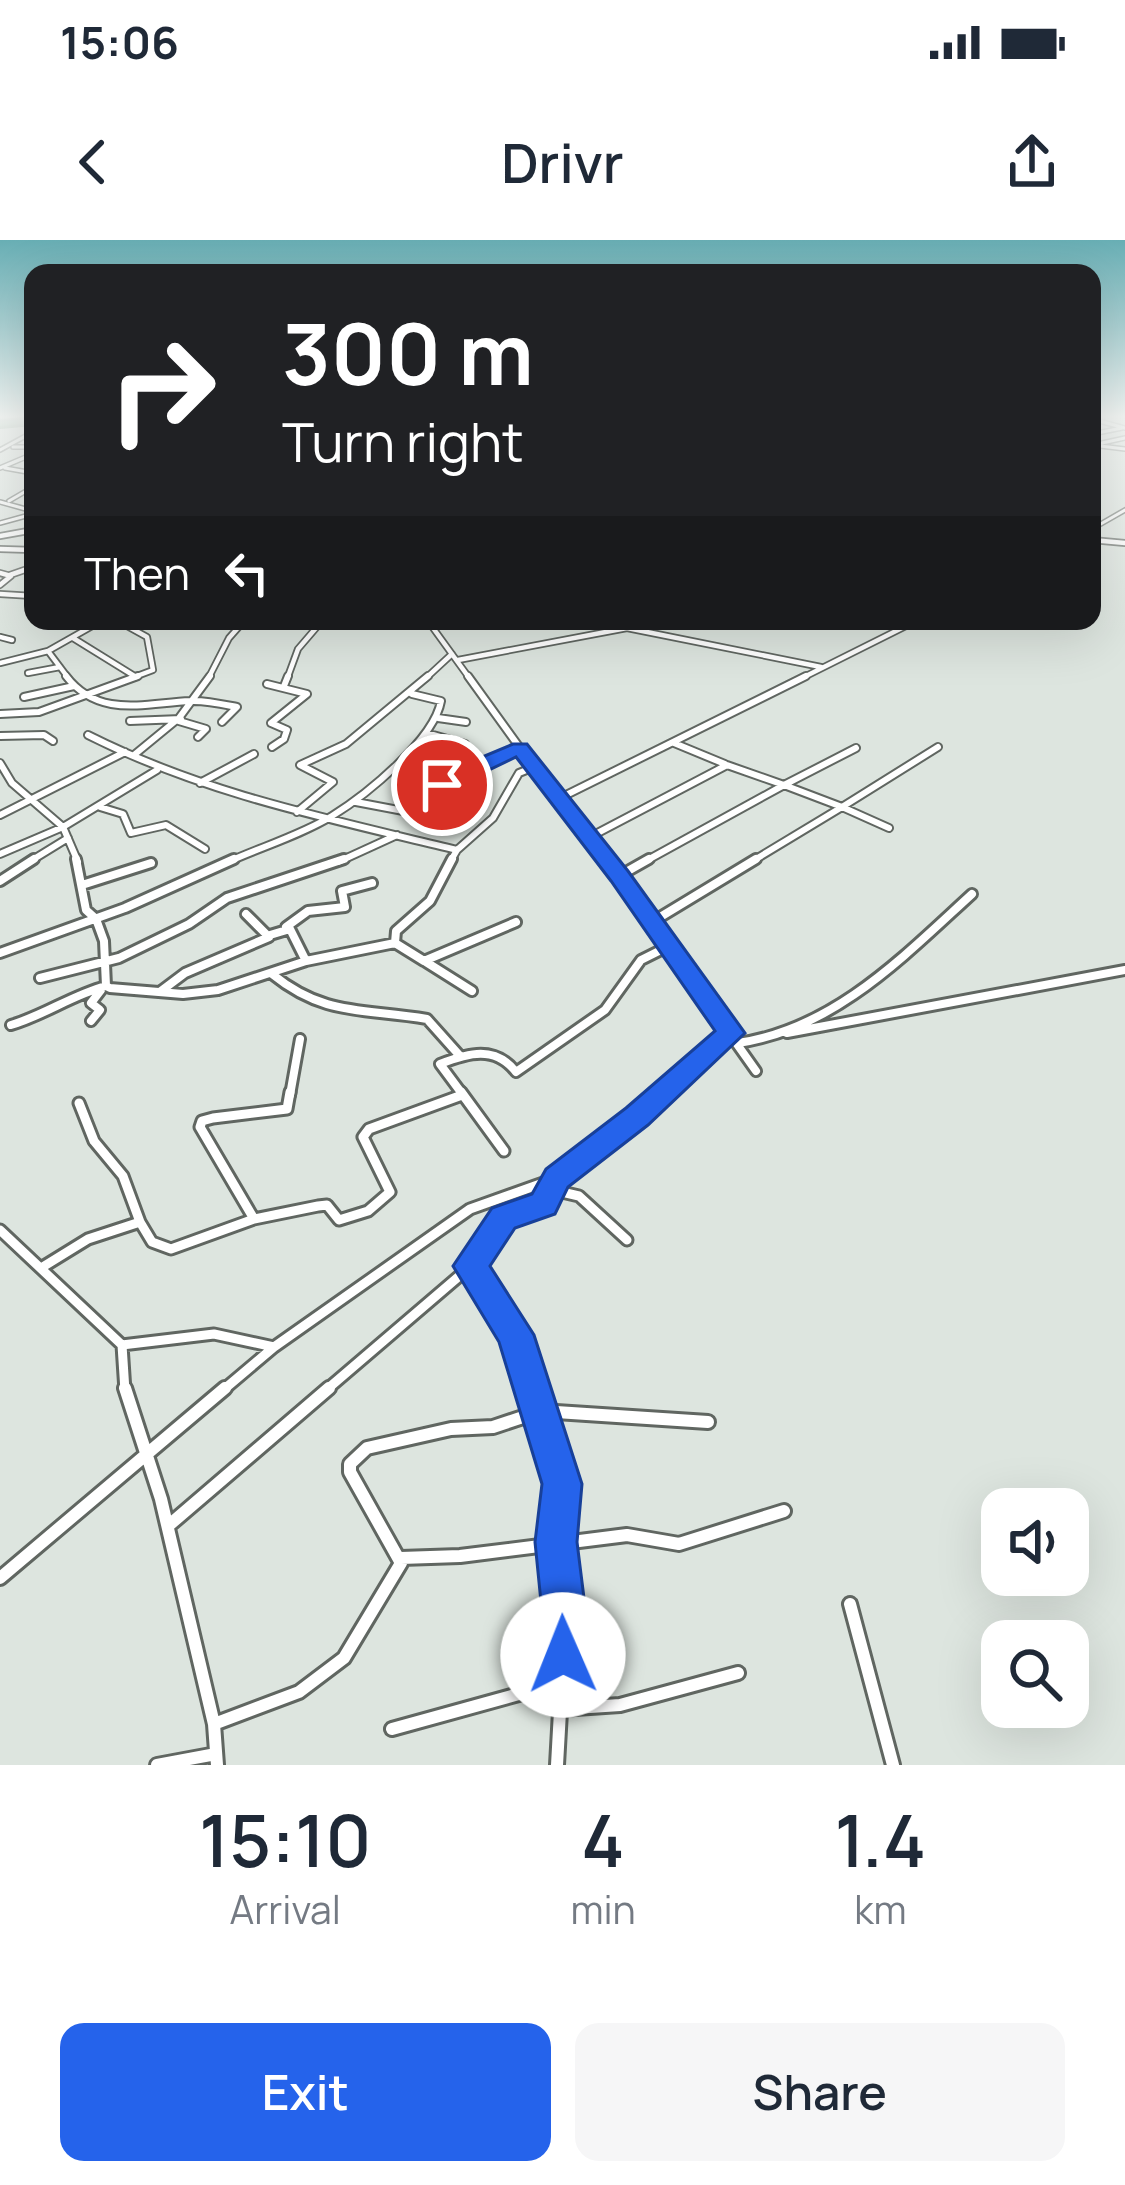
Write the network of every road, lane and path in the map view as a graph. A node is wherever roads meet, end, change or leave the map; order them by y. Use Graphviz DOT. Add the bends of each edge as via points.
graph roads {
  1 [pos="24,491"];
  2 [pos="15,495"];
  3 [pos="0,498"];
  4 [pos="9,501"];
  5 [pos="24,508"];
  6 [pos="24,571"];
  7 [pos="0,573"];
  8 [pos="10,575"];
  9 [pos="0,590"];
  10 [pos="85,630"];
  11 [pos="134,630"];
  12 [pos="235,630"];
  13 [pos="314,630"];
  14 [pos="435,630"];
  15 [pos="615,630"];
  16 [pos="637,630"];
  17 [pos="898,630"];
  18 [pos="0,637"];
  19 [pos="71,638"];
  20 [pos="12,640"];
  21 [pos="48,651"];
  22 [pos="455,657"];
  23 [pos="0,663"];
  24 [pos="61,666"];
  25 [pos="823,668"];
  26 [pos="28,673"];
  27 [pos="137,677"];
  28 [pos="267,684"];
  29 [pos="74,686"];
  30 [pos="284,686"];
  31 [pos="87,693"];
  32 [pos="412,694"];
  33 [pos="24,697"];
  34 [pos="195,700"];
  35 [pos="0,714"];
  36 [pos="439,718"];
  37 [pos="180,720"];
  38 [pos="130,721"];
  39 [pos="222,722"];
  40 [pos="466,722"];
  41 [pos="426,733"];
  42 [pos="88,735"];
  43 [pos="0,736"];
  44 [pos="198,737"];
  45 [pos="52,741"];
  46 [pos="674,743"];
  47 [pos="465,744"];
  48 [pos="272,747"];
  49 [pos="938,747"];
  50 [pos="520,748"];
  51 [pos="856,748"];
  52 [pos="411,751"];
  53 [pos="129,754"];
  54 [pos="254,754"];
  55 [pos="0,763"];
  56 [pos="462,763"];
  57 [pos="727,765"];
  58 [pos="534,767"];
  59 [pos="158,770"];
  60 [pos="12,783"];
  61 [pos="199,784"];
  62 [pos="784,785"];
  63 [pos="0,788"];
  64 [pos="560,798"];
  65 [pos="33,801"];
  66 [pos="354,802"];
  67 [pos="98,807"];
  68 [pos="842,807"];
  69 [pos="296,813"];
  70 [pos="0,815"];
  71 [pos="332,817"];
  72 [pos="63,827"];
  73 [pos="890,828"];
  74 [pos="397,835"];
  75 [pos="68,838"];
  76 [pos="587,838"];
  77 [pos="205,849"];
  78 [pos="457,850"];
  79 [pos="0,854"];
  80 [pos="151,862"];
  81 [pos="619,876"];
  82 [pos="0,881"];
  83 [pos="372,883"];
  84 [pos="82,885"];
  85 [pos="972,894"];
  86 [pos="245,914"];
  87 [pos="96,919"];
  88 [pos="516,922"];
  89 [pos="652,922"];
  90 [pos="286,927"];
  91 [pos="270,936"];
  92 [pos="395,943"];
  93 [pos="669,946"];
  94 [pos="0,953"];
  95 [pos="107,960"];
  96 [pos="306,961"];
  97 [pos="424,961"];
  98 [pos="1125,970"];
  99 [pos="271,973"];
  100 [pos="40,978"];
  101 [pos="104,987"];
  102 [pos="472,991"];
  103 [pos="160,992"];
  104 [pos="92,1021"];
  105 [pos="10,1025"];
  106 [pos="788,1034"];
  107 [pos="734,1038"];
  108 [pos="300,1039"];
  109 [pos="460,1056"];
  110 [pos="756,1071"];
  111 [pos="462,1094"];
  112 [pos="79,1103"];
  113 [pos="504,1151"];
  114 [pos="555,1184"];
  115 [pos="254,1219"];
  116 [pos="140,1222"];
  117 [pos="0,1230"];
  118 [pos="627,1240"];
  119 [pos="470,1266"];
  120 [pos="40,1268"];
  121 [pos="122,1345"];
  122 [pos="274,1347"];
  123 [pos="541,1411"];
  124 [pos="708,1422"];
  125 [pos="147,1455"];
  126 [pos="784,1511"];
  127 [pos="166,1527"];
  128 [pos="556,1542"];
  129 [pos="401,1558"];
  130 [pos="0,1578"];
  131 [pos="850,1604"];
  132 [pos="739,1673"];
  133 [pos="561,1688"];
  134 [pos="560,1709"];
  135 [pos="214,1724"];
  136 [pos="392,1729"];
  137 [pos="216,1760"];
  138 [pos="157,1765"];
  139 [pos="557,1765"];
  140 [pos="893,1765"];
  1 -- 2 [label="street"];
  2 -- 3 [label="street"];
  2 -- 4 [label="street"];
  3 -- 4 [label="street"];
  4 -- 5 [label="street"];
  6 -- 8 [label="street"];
  7 -- 8 [label="street"];
  8 -- 9 [label="street"];
  10 -- 19 [label="street"];
  11 -- 27 [label="street" via="153,655 153,670"];
  12 -- 34 [label="street"];
  13 -- 30 [label="street"];
  14 -- 22 [label="street"];
  15 -- 22 [label="street"];
  16 -- 25 [label="street"];
  17 -- 25 [label="street"];
  18 -- 20 [label="street"];
  19 -- 21 [label="street"];
  19 -- 27 [label="street"];
  21 -- 23 [label="street"];
  21 -- 24 [label="street"];
  22 -- 32 [label="street"];
  22 -- 50 [label="street"];
  24 -- 26 [label="street"];
  24 -- 29 [label="street"];
  25 -- 46 [label="street"];
  27 -- 31 [label="street"];
  28 -- 30 [label="street"];
  29 -- 31 [label="street"];
  29 -- 33 [label="street"];
  30 -- 48 [label="street" via="307,694 271,723 287,734"];
  31 -- 34 [label="street" via="123,709"];
  31 -- 35 [label="street" via="39,712"];
  32 -- 36 [label="street" via="441,701"];
  32 -- 69 [label="street" via="346,744 300,765 333,782"];
  34 -- 37 [label="street"];
  34 -- 39 [label="street" via="237,707"];
  36 -- 40 [label="street"];
  36 -- 41 [label="street"];
  37 -- 38 [label="street"];
  37 -- 44 [label="street" via="206,729"];
  37 -- 53 [label="street"];
  41 -- 47 [label="street"];
  41 -- 52 [label="street"];
  42 -- 53 [label="street"];
  43 -- 45 [label="street"];
  46 -- 57 [label="street"];
  46 -- 64 [label="street"];
  49 -- 68 [label="street"];
  50 -- 56 [label="street" via="483,765"];
  50 -- 58 [label="street"];
  51 -- 62 [label="street"];
  52 -- 56 [label="street"];
  52 -- 66 [label="street"];
  53 -- 59 [label="street"];
  53 -- 65 [label="street"];
  54 -- 61 [label="street"];
  55 -- 60 [label="street"];
  56 -- 66 [label="street" via="414,813"];
  57 -- 62 [label="street"];
  57 -- 76 [label="street"];
  58 -- 64 [label="street"];
  58 -- 78 [label="street" via="519,773 493,818"];
  59 -- 61 [label="street"];
  59 -- 67 [label="street"];
  60 -- 63 [label="street"];
  60 -- 65 [label="street"];
  61 -- 69 [label="street"];
  62 -- 68 [label="street"];
  62 -- 81 [label="street"];
  64 -- 76 [label="street"];
  65 -- 70 [label="street"];
  65 -- 72 [label="street"];
  66 -- 71 [label="street"];
  67 -- 72 [label="street"];
  67 -- 77 [label="street" via="123,814 131,833 166,825"];
  68 -- 73 [label="street"];
  68 -- 89 [label="street"];
  69 -- 71 [label="street"];
  71 -- 74 [label="street"];
  71 -- 87 [label="street"];
  72 -- 75 [label="street"];
  72 -- 79 [label="street"];
  74 -- 78 [label="street"];
  74 -- 95 [label="street" via="226,898"];
  75 -- 82 [label="street"];
  75 -- 84 [label="street"];
  76 -- 81 [label="street"];
  78 -- 92 [label="street"];
  80 -- 84 [label="street"];
  81 -- 89 [label="street"];
  83 -- 90 [label="street" via="347,886 345,907 302,913"];
  84 -- 87 [label="street"];
  85 -- 106 [label="street" via="849,997"];
  86 -- 91 [label="street"];
  87 -- 94 [label="street"];
  87 -- 95 [label="street"];
  88 -- 97 [label="street"];
  89 -- 93 [label="street"];
  90 -- 91 [label="street"];
  90 -- 96 [label="street"];
  91 -- 103 [label="street"];
  92 -- 96 [label="street"];
  92 -- 97 [label="street"];
  93 -- 107 [label="street"];
  93 -- 109 [label="street" via="641,960 605,1010 516,1072 488,1051"];
  95 -- 100 [label="street"];
  95 -- 101 [label="street"];
  96 -- 99 [label="street"];
  97 -- 102 [label="street"];
  98 -- 106 [label="street"];
  99 -- 103 [label="street" via="218,990"];
  99 -- 109 [label="street" via="320,1008 427,1018"];
  101 -- 103 [label="street"];
  101 -- 104 [label="street" via="91,1003 100,1010"];
  101 -- 105 [label="street"];
  106 -- 107 [label="street" via="764,1043"];
  107 -- 110 [label="street"];
  107 -- 114 [label="street"];
  108 -- 115 [label="street" via="287,1109 200,1127"];
  109 -- 111 [label="street" via="440,1064"];
  111 -- 113 [label="street"];
  111 -- 115 [label="street" via="369,1129 366,1146 390,1192 384,1201 339,1220 327,1205"];
  112 -- 116 [label="street"];
  114 -- 118 [label="street"];
  114 -- 119 [label="street" via="543,1204 503,1218"];
  114 -- 122 [label="street" via="470,1209"];
  115 -- 116 [label="street" via="171,1249 152,1242"];
  116 -- 120 [label="street" via="92,1233"];
  117 -- 120 [label="street"];
  119 -- 123 [label="street" via="515,1335"];
  119 -- 127 [label="street"];
  120 -- 121 [label="street"];
  121 -- 122 [label="street" via="214,1334"];
  121 -- 125 [label="street" via="125,1396"];
  122 -- 125 [label="street"];
  123 -- 124 [label="street"];
  123 -- 128 [label="street" via="562,1484"];
  123 -- 129 [label="street" via="356,1455 350,1472"];
  125 -- 127 [label="street"];
  125 -- 130 [label="street"];
  126 -- 128 [label="street" via="679,1544 627,1535"];
  127 -- 135 [label="street"];
  128 -- 129 [label="street"];
  128 -- 133 [label="street" via="565,1622"];
  129 -- 135 [label="street" via="344,1658 299,1692"];
  131 -- 140 [label="street"];
  132 -- 134 [label="street" via="620,1705"];
  133 -- 134 [label="street"];
  133 -- 136 [label="street"];
  134 -- 139 [label="street"];
  135 -- 137 [label="street"];
  137 -- 138 [label="street"];
}
